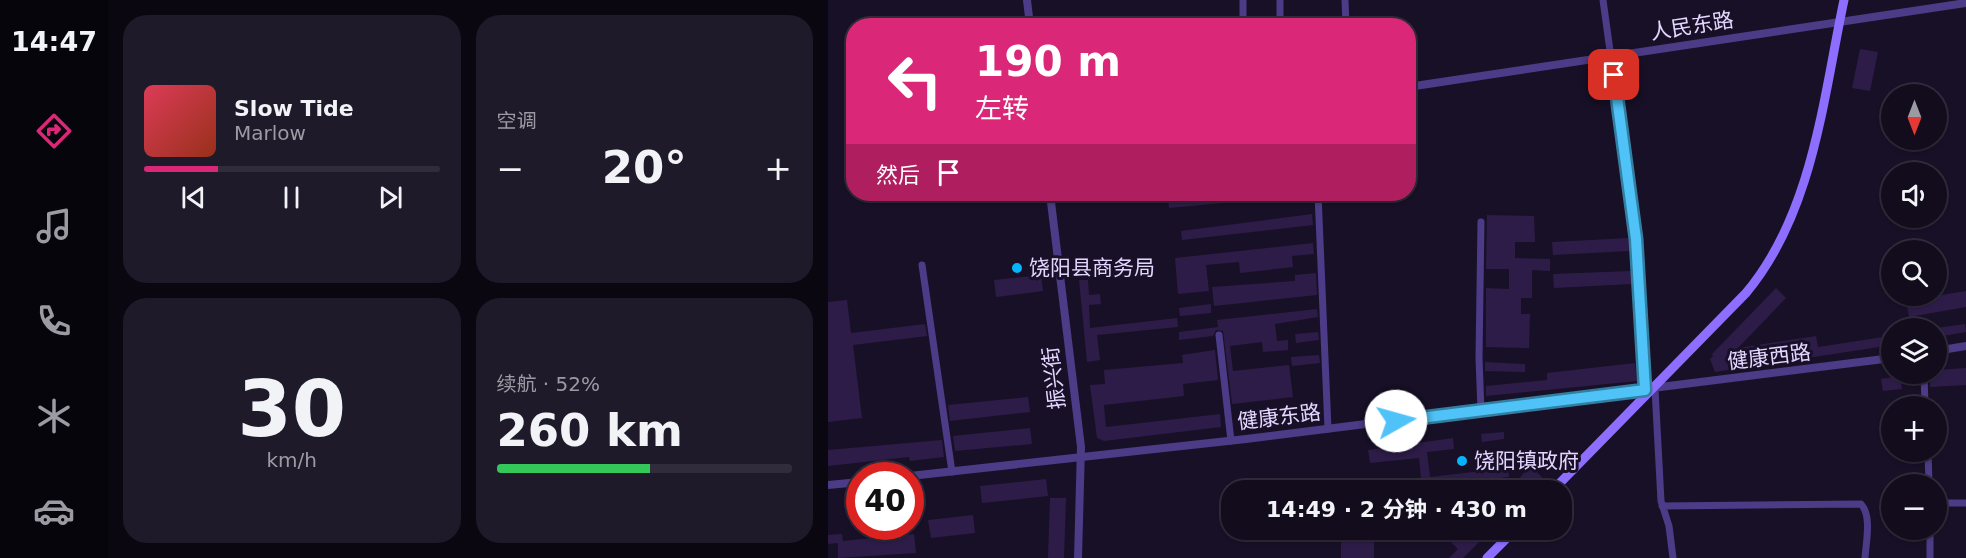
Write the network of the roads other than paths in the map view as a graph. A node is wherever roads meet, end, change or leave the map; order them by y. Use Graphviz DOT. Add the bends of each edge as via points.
graph roads {
  1 [pos="1027,0"];
  2 [pos="1243,0"];
  3 [pos="1280,0"];
  4 [pos="1345,0"];
  5 [pos="1603,0"];
  6 [pos="1844,0"];
  7 [pos="1966,3"];
  8 [pos="1029,18"];
  9 [pos="1243,18"];
  10 [pos="1280,18"];
  11 [pos="1346,18"];
  12 [pos="1840,22"];
  13 [pos="1611,57"];
  14 [pos="1416,86"];
  15 [pos="1051,201"];
  16 [pos="1318,201"];
  17 [pos="1482,222"];
  18 [pos="922,265"];
  19 [pos="1219,335"];
  20 [pos="1966,346"];
  21 [pos="1947,349"];
  22 [pos="1881,359"];
  23 [pos="1650,390"];
  24 [pos="1481,411"];
  25 [pos="1328,429"];
  26 [pos="1231,441"];
  27 [pos="1082,457"];
  28 [pos="952,472"];
  29 [pos="924,475"];
  30 [pos="1563,480"];
  31 [pos="846,483"];
  32 [pos="828,485"];
  33 [pos="1947,503"];
  34 [pos="1966,503"];
  35 [pos="1662,506"];
  36 [pos="1505,540"];
  37 [pos="1930,540"];
  38 [pos="1078,558"];
  39 [pos="1487,558"];
  40 [pos="1673,558"];
  41 [pos="1865,558"];
  42 [pos="1930,558"];
  1 -- 8 [label="street"];
  2 -- 9 [label="street"];
  3 -- 10 [label="street"];
  4 -- 11 [label="street"];
  5 -- 13 [label="street"];
  6 -- 12 [label="main road"];
  7 -- 12 [label="street, 人民东路"];
  12 -- 13 [label="street, 人民东路"];
  12 -- 23 [label="main road" via="1800,196 1780,245 1746,293"];
  13 -- 14 [label="street, 人民东路"];
  13 -- 23 [label="street" via="1636,239"];
  15 -- 27 [label="street, 振兴街"];
  16 -- 25 [label="street"];
  17 -- 24 [label="street"];
  18 -- 28 [label="street"];
  19 -- 26 [label="street"];
  20 -- 21 [label="street"];
  22 -- 23 [label="street, 健康西路"];
  23 -- 24 [label="street, 健康东路"];
  23 -- 30 [label="main road"];
  23 -- 35 [label="street"];
  24 -- 25 [label="street, 健康东路"];
  25 -- 26 [label="street, 健康东路"];
  26 -- 27 [label="street, 健康东路"];
  27 -- 28 [label="street, 健康东路"];
  27 -- 38 [label="street, 振兴街"];
  28 -- 29 [label="street, 健康东路"];
  31 -- 32 [label="street"];
  33 -- 34 [label="street"];
  35 -- 40 [label="street"];
  35 -- 41 [label="street" via="1861,504 1867,518"];
  36 -- 39 [label="main road"];
  37 -- 42 [label="street"];
}
